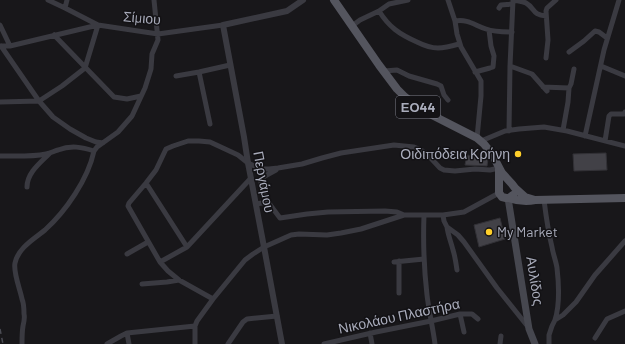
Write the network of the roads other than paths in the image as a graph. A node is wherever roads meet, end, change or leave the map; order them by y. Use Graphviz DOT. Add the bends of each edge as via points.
graph roads {
  1 [pos="48,0"];
  2 [pos="67,0"];
  3 [pos="154,0"];
  4 [pos="303,0"];
  5 [pos="334,0"];
  6 [pos="408,0"];
  7 [pos="448,0"];
  8 [pos="556,0"];
  9 [pos="619,0"];
  10 [pos="512,1"];
  11 [pos="66,8"];
  12 [pos="499,8"];
  13 [pos="379,11"];
  14 [pos="546,16"];
  15 [pos="455,21"];
  16 [pos="0,25"];
  17 [pos="98,25"];
  18 [pos="223,25"];
  19 [pos="352,26"];
  20 [pos="490,30"];
  21 [pos="512,32"];
  22 [pos="158,34"];
  23 [pos="54,36"];
  24 [pos="607,38"];
  25 [pos="459,44"];
  26 [pos="1,46"];
  27 [pos="10,46"];
  28 [pos="569,52"];
  29 [pos="546,58"];
  30 [pos="230,65"];
  31 [pos="510,66"];
  32 [pos="601,66"];
  33 [pos="85,68"];
  34 [pos="574,69"];
  35 [pos="384,71"];
  36 [pos="200,72"];
  37 [pos="475,72"];
  38 [pos="176,76"];
  39 [pos="625,76"];
  40 [pos="569,88"];
  41 [pos="141,96"];
  42 [pos="448,100"];
  43 [pos="39,101"];
  44 [pos="0,102"];
  45 [pos="625,112"];
  46 [pos="210,124"];
  47 [pos="510,130"];
  48 [pos="563,130"];
  49 [pos="585,136"];
  50 [pos="479,139"];
  51 [pos="605,140"];
  52 [pos="103,143"];
  53 [pos="625,146"];
  54 [pos="94,151"];
  55 [pos="49,154"];
  56 [pos="0,156"];
  57 [pos="248,164"];
  58 [pos="278,168"];
  59 [pos="500,168"];
  60 [pos="250,178"];
  61 [pos="146,183"];
  62 [pos="513,185"];
  63 [pos="27,187"];
  64 [pos="499,189"];
  65 [pos="509,198"];
  66 [pos="625,198"];
  67 [pos="540,200"];
  68 [pos="268,202"];
  69 [pos="256,204"];
  70 [pos="404,215"];
  71 [pos="424,215"];
  72 [pos="442,215"];
  73 [pos="447,227"];
  74 [pos="625,241"];
  75 [pos="148,242"];
  76 [pos="187,246"];
  77 [pos="264,247"];
  78 [pos="127,254"];
  79 [pos="424,259"];
  80 [pos="160,262"];
  81 [pos="457,270"];
  82 [pos="180,280"];
  83 [pos="142,284"];
  84 [pos="399,293"];
  85 [pos="213,299"];
  86 [pos="625,310"];
  87 [pos="460,314"];
  88 [pos="277,316"];
  89 [pos="478,319"];
  90 [pos="555,320"];
  91 [pos="431,321"];
  92 [pos="195,326"];
  93 [pos="529,329"];
  94 [pos="464,332"];
  95 [pos="127,333"];
  96 [pos="370,333"];
  97 [pos="500,336"];
  98 [pos="595,338"];
  99 [pos="22,344"];
  100 [pos="107,344"];
  101 [pos="130,344"];
  102 [pos="194,344"];
  103 [pos="228,344"];
  104 [pos="282,344"];
  105 [pos="324,344"];
  106 [pos="372,344"];
  107 [pos="435,344"];
  108 [pos="500,344"];
  109 [pos="535,344"];
  110 [pos="549,344"];
  1 -- 11 [label="street"];
  2 -- 11 [label="street"];
  3 -- 22 [label="street"];
  4 -- 18 [label="street, Σίμιου" via="287,11"];
  5 -- 19 [label="main road, ΕΟ44"];
  6 -- 13 [label="street" via="389,4"];
  7 -- 15 [label="street"];
  8 -- 14 [label="street" via="547,8"];
  9 -- 24 [label="street"];
  10 -- 12 [label="street"];
  10 -- 14 [label="street" via="526,3 536,13"];
  10 -- 21 [label="street"];
  11 -- 17 [label="street"];
  13 -- 19 [label="street"];
  13 -- 25 [label="street" via="398,33 426,46 441,48"];
  14 -- 29 [label="street"];
  15 -- 20 [label="street" via="467,21"];
  15 -- 25 [label="street"];
  16 -- 27 [label="street"];
  17 -- 22 [label="street, Σίμιου"];
  17 -- 23 [label="street, Σίμιου"];
  17 -- 33 [label="street"];
  18 -- 22 [label="street, Σίμιου"];
  18 -- 30 [label="street, Περγάμου"];
  19 -- 35 [label="main road, ΕΟ44"];
  20 -- 21 [label="street"];
  20 -- 37 [label="street" via="493,67"];
  21 -- 31 [label="street"];
  22 -- 41 [label="street" via="151,69"];
  23 -- 27 [label="street, Σίμιου"];
  23 -- 33 [label="street"];
  24 -- 28 [label="street" via="595,31"];
  24 -- 32 [label="street"];
  25 -- 37 [label="street"];
  26 -- 27 [label="street, Σίμιου"];
  26 -- 43 [label="street"];
  30 -- 36 [label="street"];
  30 -- 57 [label="street, Περγάμου"];
  31 -- 40 [label="street" via="532,74 545,89"];
  31 -- 47 [label="street"];
  32 -- 39 [label="street"];
  32 -- 49 [label="street"];
  33 -- 41 [label="street" via="114,96 127,99"];
  33 -- 43 [label="street"];
  34 -- 40 [label="street"];
  35 -- 42 [label="street" via="397,70 437,84 441,86"];
  35 -- 50 [label="main road, ΕΟ44" via="397,89 412,103"];
  36 -- 38 [label="street"];
  36 -- 46 [label="street"];
  37 -- 50 [label="street" via="481,87"];
  40 -- 48 [label="street"];
  41 -- 52 [label="street" via="132,116 118,132"];
  43 -- 44 [label="street"];
  43 -- 52 [label="street" via="53,117 70,129 86,138"];
  45 -- 51 [label="street" via="609,116"];
  47 -- 48 [label="street" via="534,127"];
  47 -- 50 [label="street"];
  48 -- 49 [label="street"];
  49 -- 51 [label="street"];
  50 -- 59 [label="main road, ΕΟ44"];
  51 -- 53 [label="street"];
  52 -- 54 [label="street"];
  54 -- 55 [label="street" via="73,146"];
  54 -- 99 [label="street" via="81,184 72,198 44,230 26,245 15,264 25,316"];
  55 -- 56 [label="street"];
  55 -- 63 [label="street" via="32,172"];
  57 -- 58 [label="street" via="261,169"];
  57 -- 60 [label="street, Περγάμου"];
  57 -- 61 [label="street" via="210,142 188,141 166,149 156,170"];
  58 -- 59 [label="street" via="341,153 394,145 421,150 444,170"];
  58 -- 68 [label="street" via="261,179"];
  59 -- 62 [label="main road, ΕΟ44"];
  59 -- 64 [label="main road"];
  60 -- 69 [label="street, Περγάμου"];
  60 -- 76 [label="street"];
  61 -- 75 [label="street" via="128,206"];
  61 -- 76 [label="street"];
  62 -- 64 [label="main road" via="503,182"];
  62 -- 65 [label="main road" via="514,193"];
  62 -- 67 [label="main road" via="526,197"];
  64 -- 65 [label="main road" via="502,197"];
  64 -- 72 [label="street" via="464,212"];
  65 -- 67 [label="main road"];
  65 -- 93 [label="main road, Αυλίδος"];
  66 -- 67 [label="main road"];
  67 -- 90 [label="street" via="558,276"];
  68 -- 69 [label="street"];
  68 -- 70 [label="street" via="280,218 335,212 385,211"];
  69 -- 77 [label="street, Περγάμου"];
  70 -- 71 [label="street"];
  70 -- 77 [label="street" via="341,233 290,235"];
  71 -- 72 [label="street"];
  71 -- 79 [label="street"];
  72 -- 73 [label="street"];
  73 -- 81 [label="street"];
  73 -- 93 [label="street" via="464,242"];
  74 -- 90 [label="street" via="595,275 576,302"];
  75 -- 78 [label="street"];
  75 -- 80 [label="street"];
  76 -- 80 [label="street"];
  77 -- 85 [label="street" via="245,260"];
  77 -- 88 [label="street, Περγάμου"];
  79 -- 84 [label="street" via="396,262"];
  79 -- 91 [label="street"];
  80 -- 82 [label="street"];
  82 -- 83 [label="street"];
  82 -- 85 [label="street"];
  85 -- 92 [label="street"];
  86 -- 98 [label="street" via="607,319"];
  87 -- 89 [label="street, Νικολάου Πλαστήρα" via="472,314"];
  87 -- 91 [label="street, Νικολάου Πλαστήρα"];
  87 -- 94 [label="street"];
  88 -- 103 [label="street" via="247,319"];
  88 -- 104 [label="street, Περγάμου"];
  90 -- 110 [label="street"];
  91 -- 96 [label="street, Νικολάου Πλαστήρα"];
  91 -- 107 [label="street"];
  92 -- 95 [label="street"];
  92 -- 102 [label="street"];
  93 -- 109 [label="main road, Αυλίδος"];
  95 -- 100 [label="street"];
  95 -- 101 [label="street"];
  96 -- 105 [label="street, Νικολάου Πλαστήρα"];
  96 -- 106 [label="street"];
  97 -- 108 [label="street"];
}
